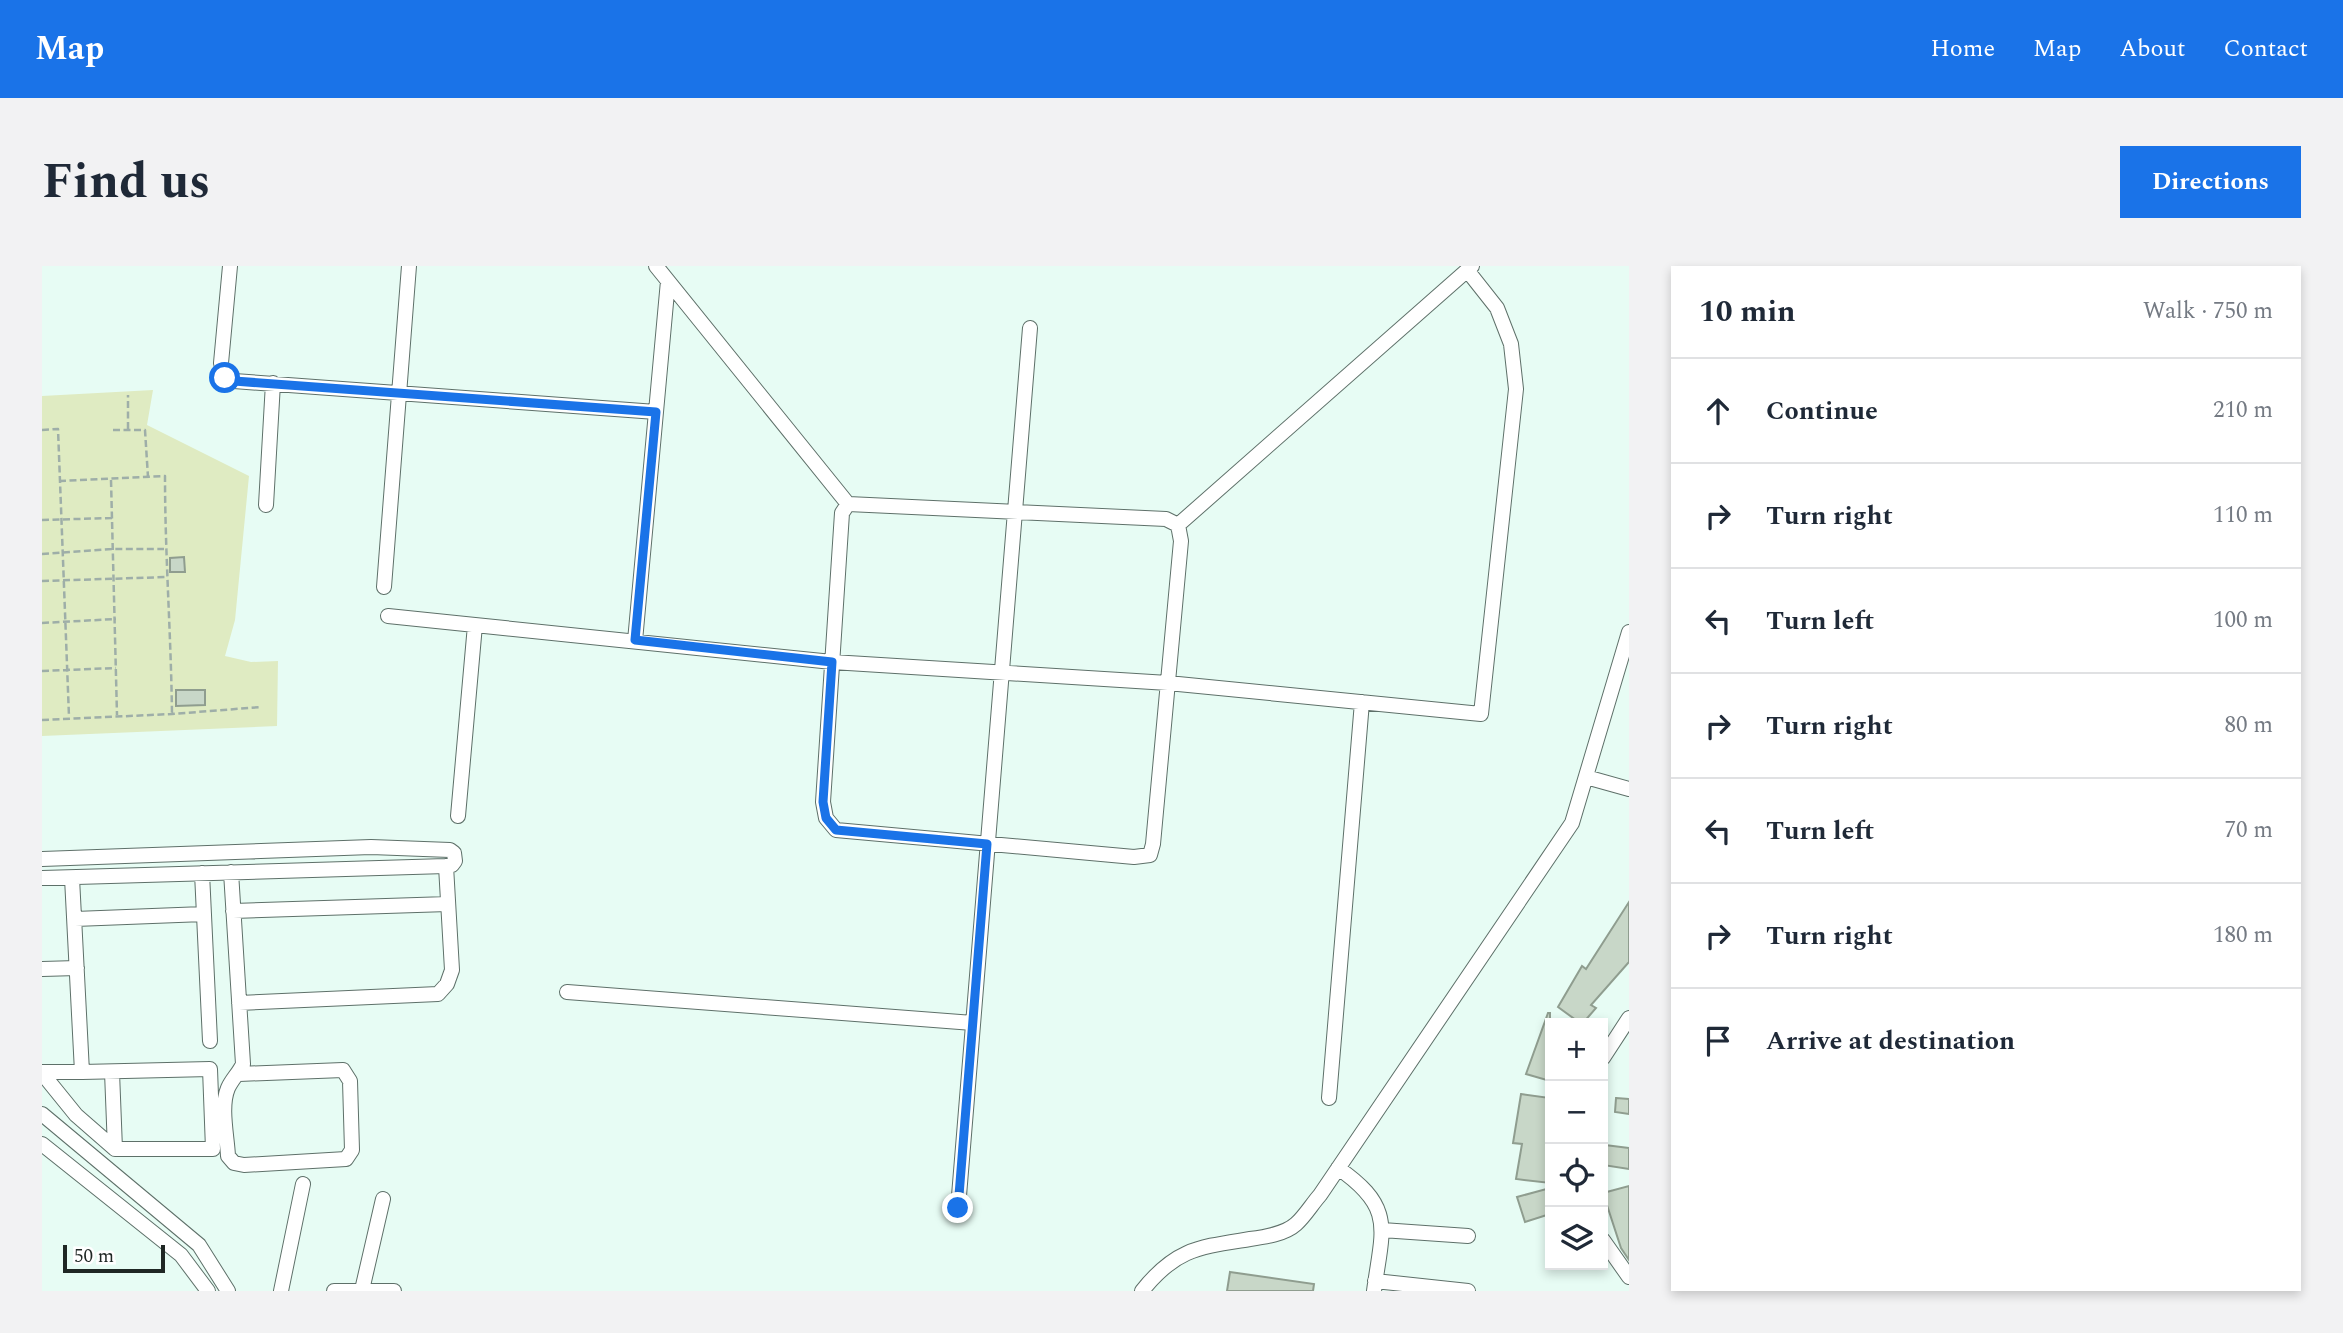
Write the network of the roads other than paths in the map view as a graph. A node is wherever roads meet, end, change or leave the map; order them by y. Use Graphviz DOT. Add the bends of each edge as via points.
graph roads {
  1 [pos="230,266"];
  2 [pos="410,266"];
  3 [pos="656,266"];
  4 [pos="1469,268"];
  5 [pos="668,281"];
  6 [pos="1030,328"];
  7 [pos="273,383"];
  8 [pos="399,392"];
  9 [pos="656,412"];
  10 [pos="848,504"];
  11 [pos="266,505"];
  12 [pos="1014,511"];
  13 [pos="1178,525"];
  14 [pos="384,587"];
  15 [pos="388,616"];
  16 [pos="475,625"];
  17 [pos="1629,632"];
  18 [pos="635,640"];
  19 [pos="832,662"];
  20 [pos="1001,671"];
  21 [pos="1168,683"];
  22 [pos="1362,702"];
  23 [pos="1586,777"];
  24 [pos="1629,789"];
  25 [pos="458,816"];
  26 [pos="987,844"];
  27 [pos="219,852"];
  28 [pos="42,859"];
  29 [pos="446,866"];
  30 [pos="225,872"];
  31 [pos="202,873"];
  32 [pos="42,878"];
  33 [pos="72,878"];
  34 [pos="448,904"];
  35 [pos="233,911"];
  36 [pos="204,914"];
  37 [pos="75,919"];
  38 [pos="77,968"];
  39 [pos="42,969"];
  40 [pos="567,992"];
  41 [pos="239,1003"];
  42 [pos="1629,1018"];
  43 [pos="973,1023"];
  44 [pos="210,1041"];
  45 [pos="1608,1050"];
  46 [pos="82,1072"];
  47 [pos="112,1072"];
  48 [pos="42,1073"];
  49 [pos="239,1074"];
  50 [pos="1329,1098"];
  51 [pos="42,1114"];
  52 [pos="42,1144"];
  53 [pos="115,1149"];
  54 [pos="1338,1168"];
  55 [pos="303,1184"];
  56 [pos="383,1199"];
  57 [pos="958,1208"];
  58 [pos="1382,1230"];
  59 [pos="1468,1236"];
  60 [pos="1608,1247"];
  61 [pos="1629,1277"];
  62 [pos="1375,1286"];
  63 [pos="362,1290"];
  64 [pos="208,1291"];
  65 [pos="228,1291"];
  66 [pos="281,1291"];
  67 [pos="334,1291"];
  68 [pos="394,1291"];
  69 [pos="1142,1291"];
  70 [pos="1468,1291"];
  1 -- 7 [label="street" via="222,373 234,381"];
  2 -- 8 [label="street"];
  3 -- 5 [label="street"];
  4 -- 13 [label="street"];
  4 -- 22 [label="street" via="1497,308 1511,344 1516,389 1481,714"];
  5 -- 9 [label="street"];
  5 -- 10 [label="street"];
  6 -- 12 [label="street"];
  7 -- 8 [label="street"];
  7 -- 11 [label="street"];
  8 -- 9 [label="street"];
  8 -- 14 [label="street"];
  9 -- 18 [label="street"];
  10 -- 12 [label="street"];
  10 -- 19 [label="street" via="842,513"];
  12 -- 13 [label="street" via="1166,519"];
  12 -- 20 [label="street"];
  13 -- 21 [label="street" via="1181,541"];
  15 -- 16 [label="street"];
  16 -- 18 [label="street"];
  16 -- 25 [label="street"];
  17 -- 23 [label="street"];
  18 -- 19 [label="street"];
  19 -- 20 [label="street"];
  19 -- 26 [label="street" via="823,802 826,818 836,830"];
  20 -- 21 [label="street"];
  20 -- 26 [label="street"];
  21 -- 22 [label="street"];
  21 -- 26 [label="street" via="1150,855"];
  22 -- 50 [label="street"];
  23 -- 24 [label="street"];
  23 -- 54 [label="street" via="1573,823"];
  26 -- 43 [label="street"];
  27 -- 28 [label="street"];
  27 -- 29 [label="street" via="371,847 450,850 455,861"];
  27 -- 30 [label="street"];
  29 -- 30 [label="street"];
  29 -- 34 [label="street"];
  30 -- 31 [label="street"];
  30 -- 35 [label="street"];
  31 -- 33 [label="street"];
  31 -- 36 [label="street"];
  32 -- 33 [label="street"];
  33 -- 37 [label="street"];
  34 -- 35 [label="street"];
  34 -- 41 [label="street" via="452,970 438,994"];
  35 -- 41 [label="street"];
  36 -- 37 [label="street"];
  36 -- 44 [label="street"];
  37 -- 38 [label="street"];
  38 -- 39 [label="street"];
  38 -- 46 [label="street"];
  40 -- 43 [label="street"];
  41 -- 49 [label="street" via="243,1064"];
  42 -- 45 [label="street"];
  43 -- 57 [label="street"];
  46 -- 47 [label="street"];
  46 -- 48 [label="street"];
  47 -- 53 [label="street"];
  47 -- 53 [label="street" via="210,1069 213,1149"];
  48 -- 53 [label="street" via="76,1115"];
  49 -- 49 [label="street" via="229,1084 225,1098 228,1156 234,1163 346,1159 352,1150 349,1081 343,1070"];
  51 -- 65 [label="street" via="199,1245"];
  52 -- 64 [label="street" via="181,1255"];
  54 -- 58 [label="street" via="1373,1199"];
  54 -- 69 [label="street" via="1295,1225 1268,1236 1181,1254"];
  55 -- 66 [label="street"];
  56 -- 63 [label="street"];
  58 -- 59 [label="street"];
  58 -- 62 [label="street"];
  60 -- 61 [label="street"];
  62 -- 70 [label="street"];
  63 -- 67 [label="street"];
  63 -- 68 [label="street"];
}
